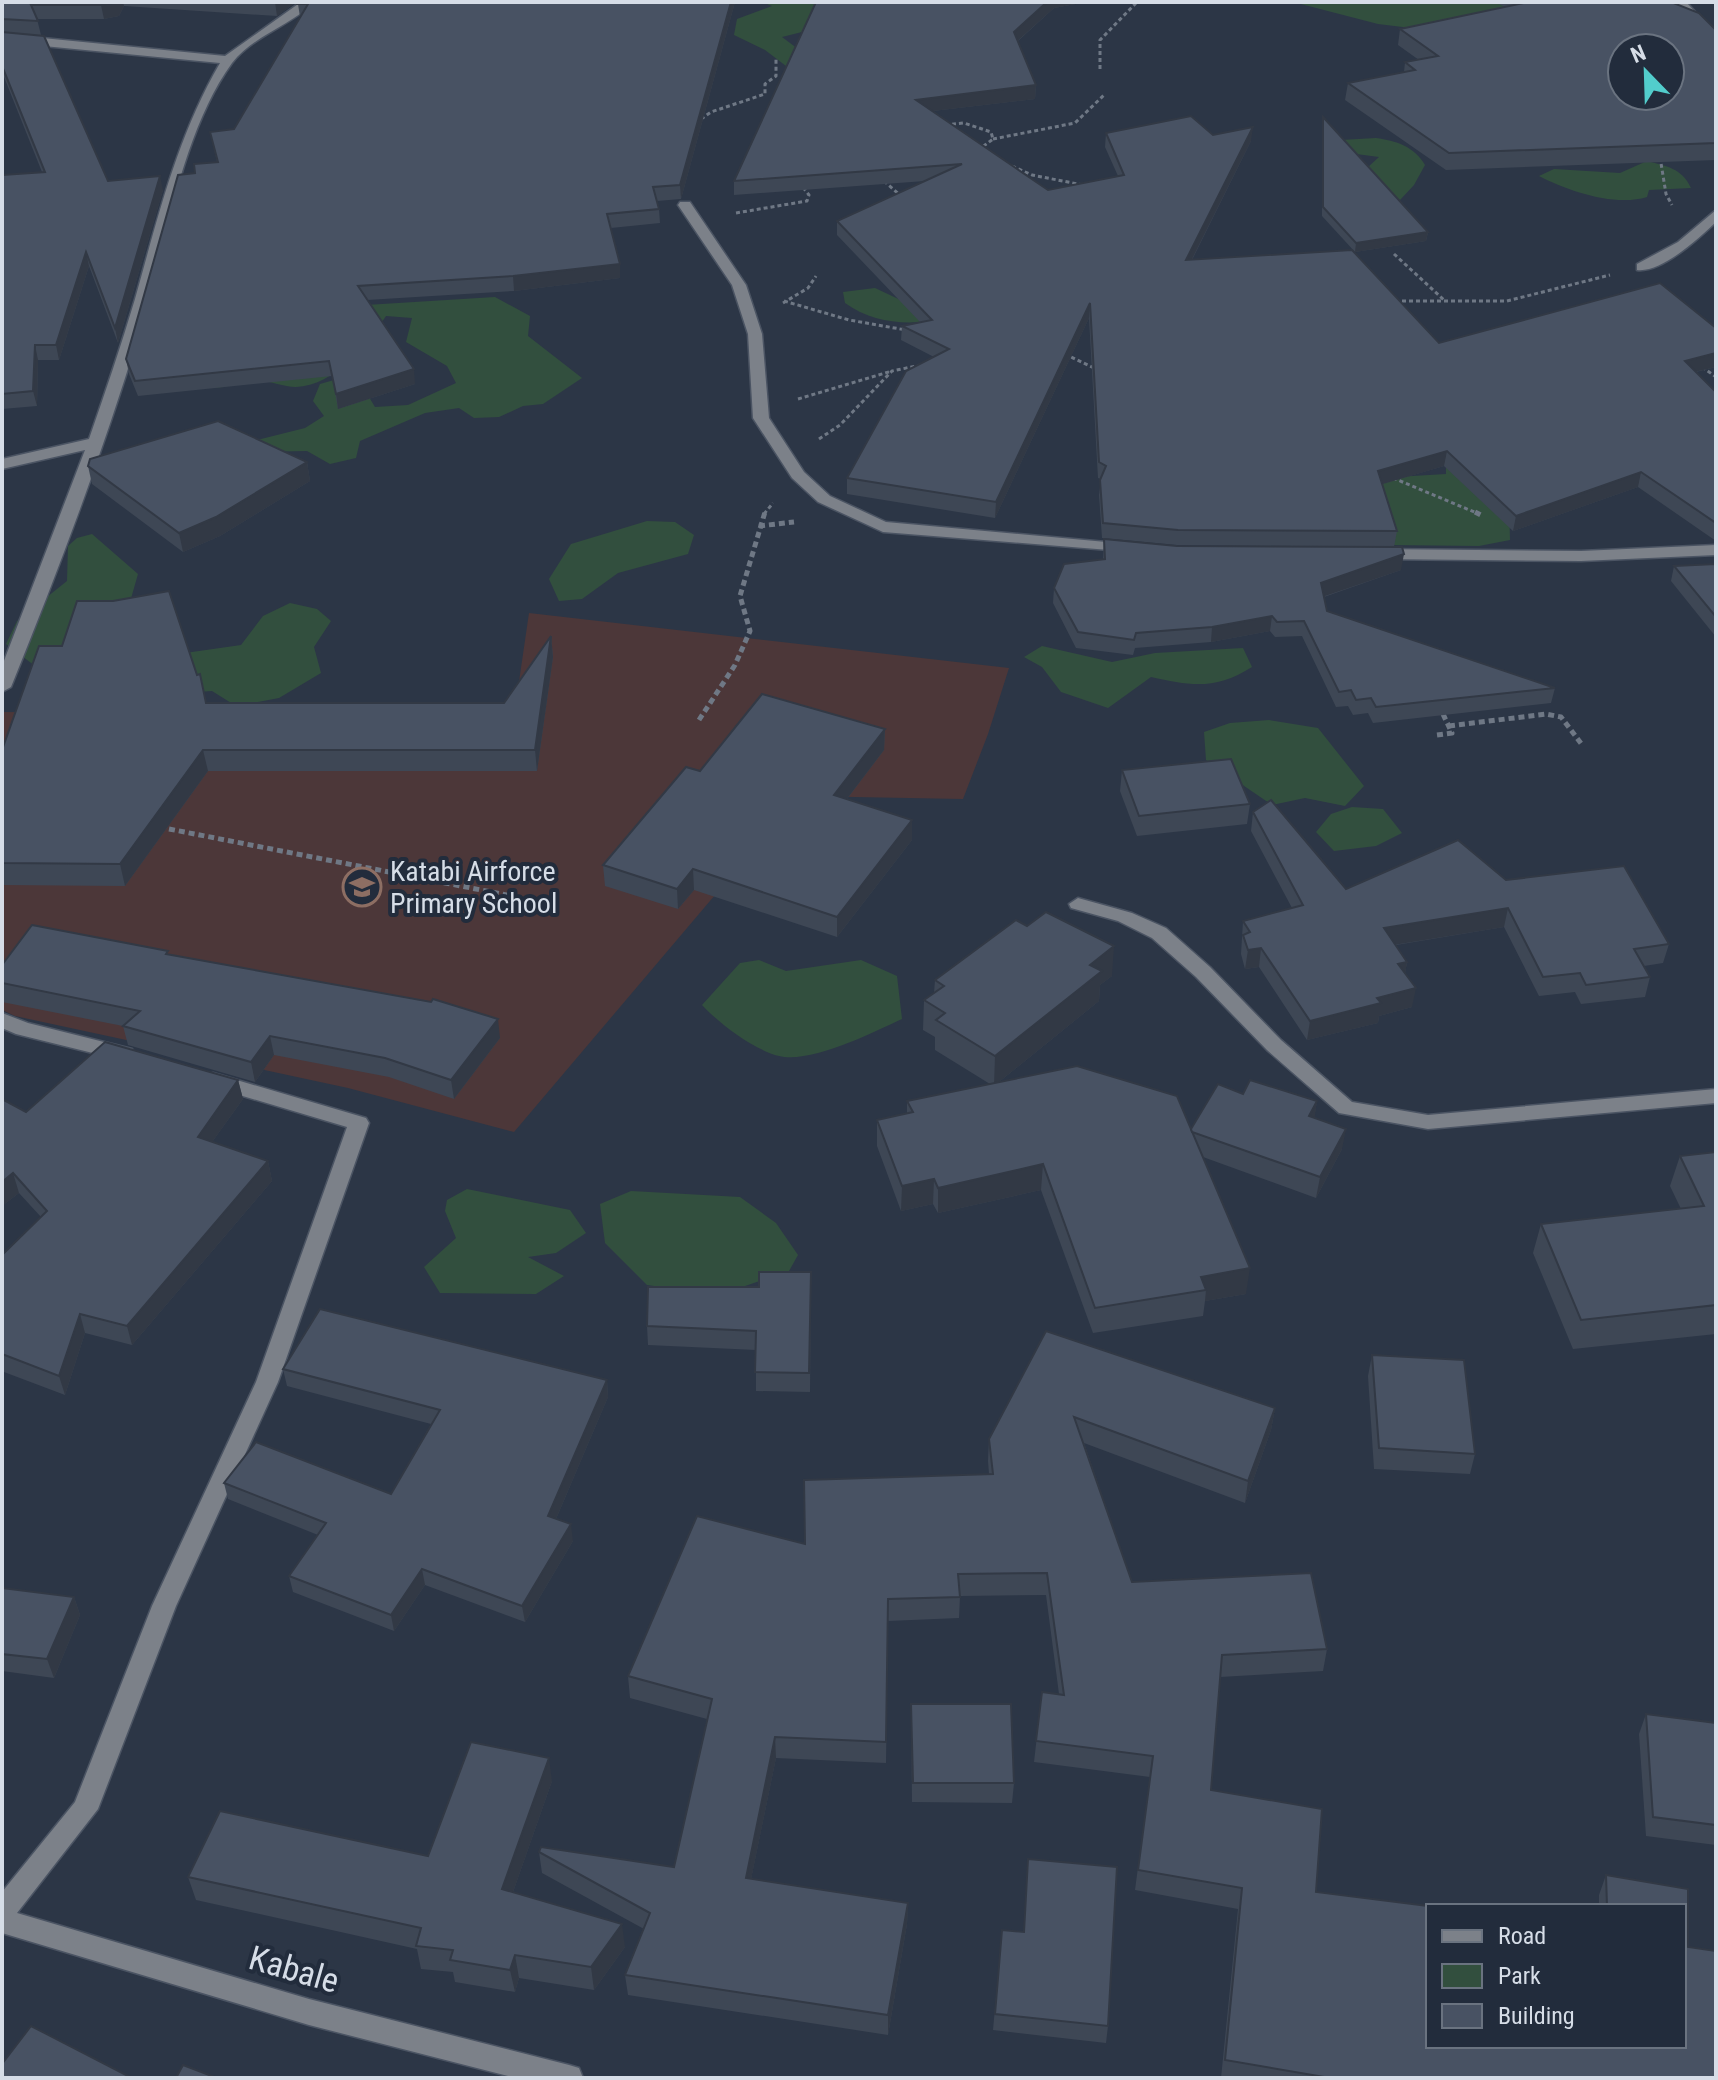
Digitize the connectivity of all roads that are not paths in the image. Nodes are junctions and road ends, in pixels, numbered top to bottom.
1 (309, 2) edge
2 (1679, 2) edge
3 (2, 38) edge
4 (1716, 41) edge
5 (227, 60) junction
6 (685, 205) dead end
7 (1716, 214) edge
8 (1642, 267) road end
9 (94, 443) junction
10 (2, 464) edge
11 (1147, 550) edge
12 (1716, 550) edge
13 (1361, 554) edge
14 (2, 687) edge
15 (1078, 904) dead end
16 (2, 1020) edge
17 (140, 1058) edge
18 (198, 1075) edge
19 (1716, 1096) edge
20 (2, 1912) edge
21 (2, 1921) edge
22 (569, 2078) edge

1 - 5 street
2 - 4 street
3 - 5 street
5 - 9 street
6 - 11 street
7 - 8 street
9 - 10 street
9 - 14 street
12 - 13 street
15 - 19 street
16 - 17 street
18 - 20 street
21 - 22 street, Kabale

